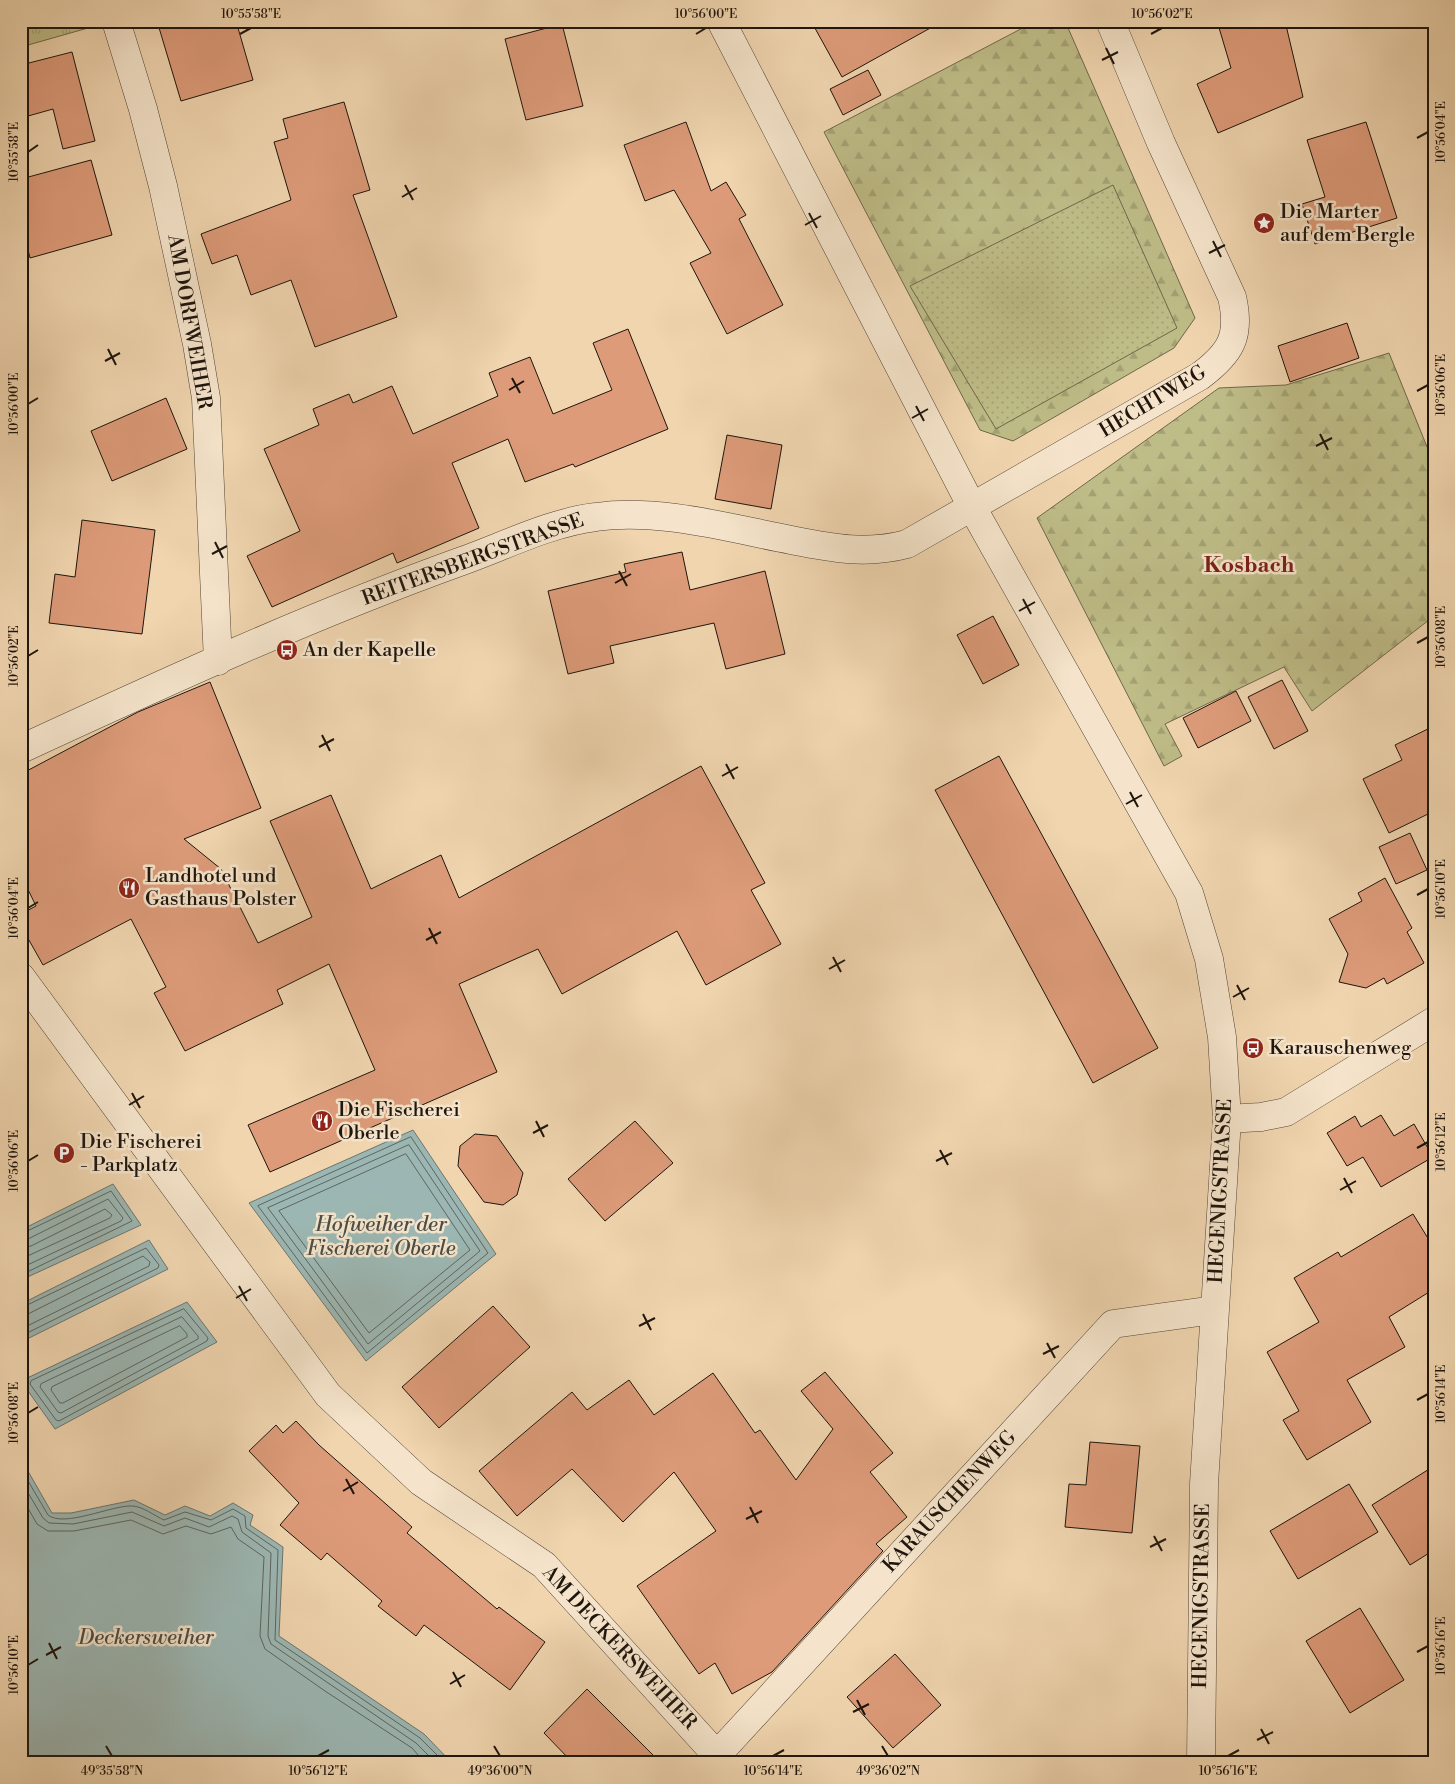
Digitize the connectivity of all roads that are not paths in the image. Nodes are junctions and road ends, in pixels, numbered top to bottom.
1 (116, 21) edge
2 (721, 21) edge
3 (1110, 21) edge
4 (972, 507) junction
5 (218, 661) junction
6 (21, 749) edge
7 (21, 977) edge
8 (1434, 1021) edge
9 (1228, 1119) junction
10 (1214, 1310) junction
11 (720, 1759) edge
12 (1201, 1763) edge

1 - 5 street, AM DORFWEIHER
2 - 4 street, HEGENIGSTRASSE
3 - 4 street, HECHTWEG
4 - 5 street, REITERSBERGSTRASSE
4 - 9 street, HEGENIGSTRASSE
5 - 6 street, REITERSBERGSTRASSE
7 - 11 street, AM DECKERSWEIHER
8 - 9 street
9 - 10 street, HEGENIGSTRASSE
10 - 11 street, KARAUSCHENWEG
10 - 12 street, HEGENIGSTRASSE

